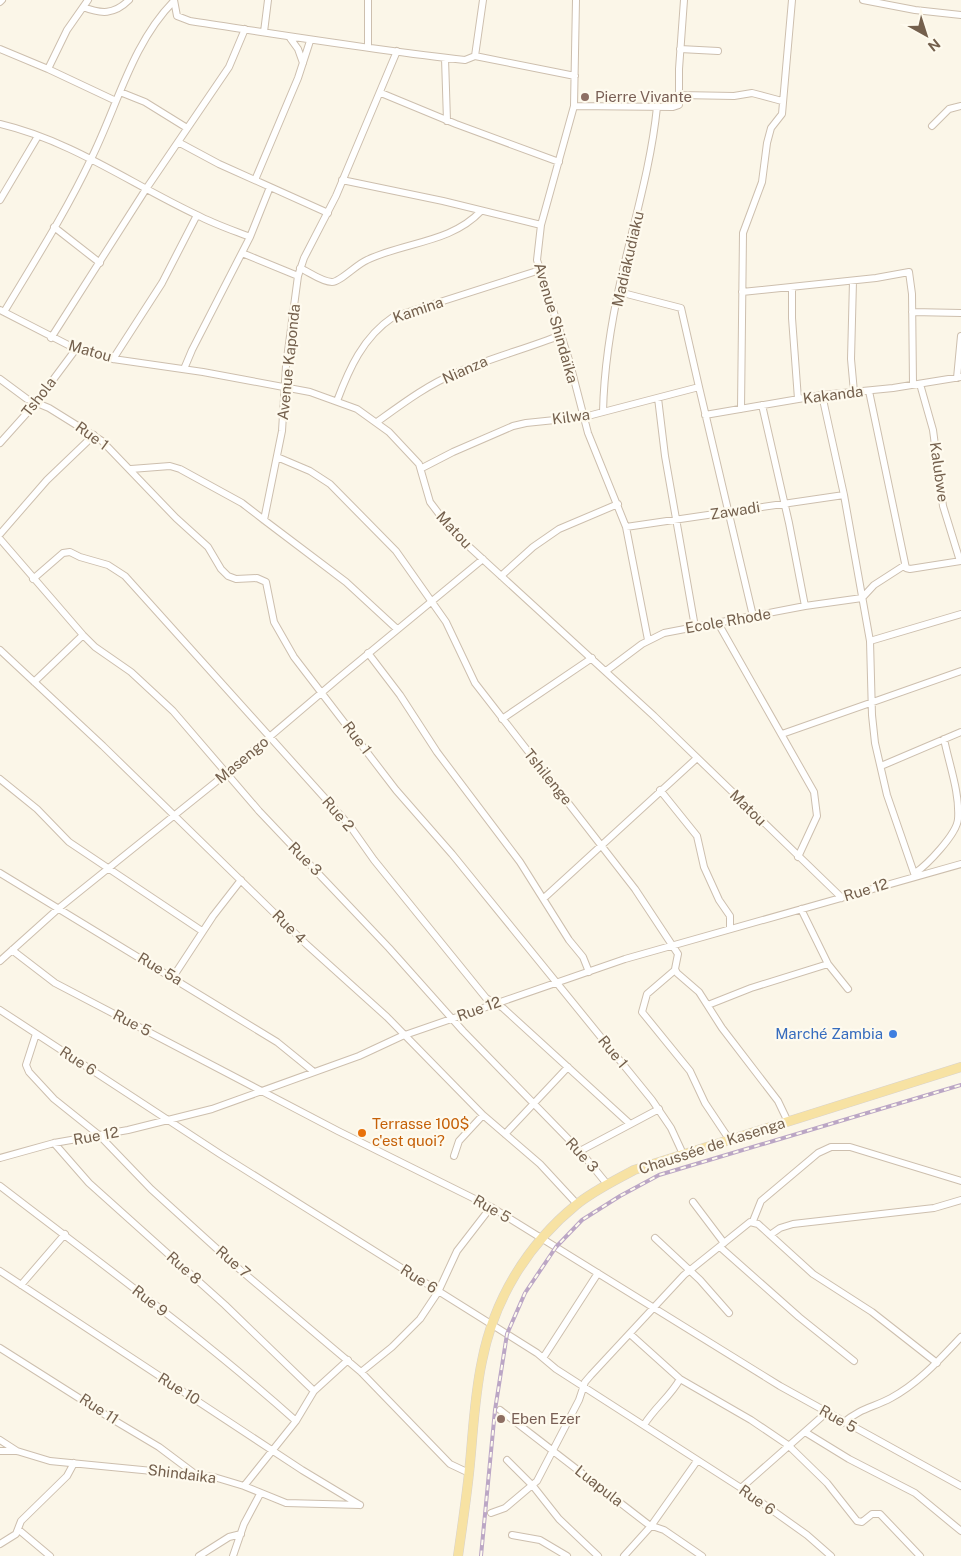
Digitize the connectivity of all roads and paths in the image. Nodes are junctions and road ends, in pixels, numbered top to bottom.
1 (88, 0) edge
2 (129, 0) edge
3 (174, 0) edge
4 (268, 0) edge
5 (368, 0) edge
6 (483, 0) edge
7 (576, 0) edge
8 (684, 0) edge
9 (792, 0) edge
10 (863, 0) edge
11 (83, 7) junction
12 (961, 15) edge
13 (245, 29) junction
14 (264, 32) junction
15 (290, 38) junction
16 (310, 41) junction
17 (368, 47) junction
18 (680, 49) junction
19 (0, 50) edge
20 (397, 51) junction
21 (718, 51) dead end
22 (475, 56) junction
23 (445, 58) junction
24 (303, 64) junction
25 (48, 68) junction
26 (575, 76) junction
27 (120, 92) junction
28 (381, 93) junction
29 (680, 95) junction
30 (782, 101) junction
31 (116, 102) junction
32 (574, 106) junction
33 (961, 106) edge
34 (657, 107) junction
35 (447, 121) junction
36 (0, 124) edge
37 (932, 126) dead end
38 (187, 128) junction
39 (38, 136) junction
40 (178, 142) junction
41 (92, 158) junction
42 (559, 162) junction
43 (255, 180) junction
44 (342, 180) junction
45 (270, 187) junction
46 (146, 189) junction
47 (0, 200) edge
48 (481, 211) junction
49 (328, 213) junction
50 (197, 215) junction
51 (541, 226) junction
52 (54, 227) junction
53 (250, 237) junction
54 (242, 253) junction
55 (100, 263) junction
56 (300, 268) junction
57 (540, 270) junction
58 (298, 276) junction
59 (852, 281) junction
60 (792, 288) junction
61 (619, 292) junction
62 (742, 292) junction
63 (2, 311) edge
64 (912, 312) junction
65 (961, 313) edge
66 (561, 335) junction
67 (961, 336) edge
68 (51, 338) junction
69 (76, 349) junction
70 (113, 359) junction
71 (184, 369) junction
72 (959, 378) edge
73 (0, 379) edge
74 (917, 384) junction
75 (699, 387) junction
76 (285, 388) junction
77 (869, 391) junction
78 (854, 392) junction
79 (822, 395) junction
80 (658, 398) junction
81 (798, 399) junction
82 (338, 401) junction
83 (35, 404) junction
84 (762, 406) junction
85 (742, 409) junction
86 (603, 412) junction
87 (705, 415) junction
88 (584, 417) junction
89 (377, 422) junction
90 (94, 435) junction
91 (0, 443) edge
92 (277, 458) junction
93 (422, 468) junction
94 (131, 469) junction
95 (844, 495) junction
96 (618, 504) junction
97 (785, 504) junction
98 (729, 513) junction
99 (264, 520) junction
100 (676, 520) junction
101 (626, 528) junction
102 (0, 534) edge
103 (0, 539) edge
104 (483, 559) junction
105 (960, 561) edge
106 (905, 565) junction
107 (500, 576) junction
108 (33, 579) junction
109 (862, 598) junction
110 (432, 601) junction
111 (804, 606) junction
112 (961, 614) edge
113 (753, 616) junction
114 (718, 623) junction
115 (695, 627) junction
116 (397, 629) junction
117 (83, 635) junction
118 (648, 640) junction
119 (870, 641) junction
120 (0, 650) edge
121 (368, 653) junction
122 (592, 658) junction
123 (961, 671) edge
124 (606, 672) junction
125 (34, 682) junction
126 (322, 692) junction
127 (871, 704) junction
128 (502, 719) junction
129 (961, 732) edge
130 (782, 734) junction
131 (269, 738) junction
132 (944, 739) junction
133 (697, 758) junction
134 (881, 766) junction
135 (227, 773) junction
136 (0, 780) edge
137 (660, 790) junction
138 (174, 816) junction
139 (960, 817) edge
140 (602, 845) junction
141 (798, 857) junction
142 (961, 864) edge
143 (109, 867) junction
144 (0, 873) edge
145 (915, 874) junction
146 (242, 880) junction
147 (544, 898) junction
148 (842, 898) junction
149 (59, 908) junction
150 (800, 909) junction
151 (730, 929) junction
152 (202, 931) junction
153 (672, 945) junction
154 (12, 950) junction
155 (0, 961) edge
156 (828, 964) junction
157 (675, 970) junction
158 (589, 972) junction
159 (173, 977) junction
160 (556, 983) junction
161 (848, 989) dead end
162 (495, 1003) junction
163 (708, 1005) junction
164 (0, 1010) edge
165 (452, 1019) junction
166 (36, 1034) junction
167 (404, 1035) junction
168 (568, 1067) junction
169 (961, 1067) edge
170 (314, 1072) junction
171 (264, 1092) junction
172 (534, 1104) junction
173 (659, 1109) junction
174 (483, 1115) junction
175 (170, 1120) junction
176 (788, 1122) junction
177 (629, 1123) junction
178 (505, 1134) junction
179 (99, 1135) junction
180 (729, 1139) junction
181 (54, 1143) junction
182 (580, 1151) junction
183 (683, 1154) junction
184 (454, 1156) dead end
185 (0, 1158) edge
186 (961, 1181) edge
187 (607, 1184) junction
188 (0, 1186) edge
189 (961, 1200) edge
190 (694, 1202) dead end
191 (577, 1204) junction
192 (492, 1207) junction
193 (753, 1221) junction
194 (65, 1234) junction
195 (770, 1235) junction
196 (542, 1237) junction
197 (655, 1238) dead end
198 (722, 1245) junction
199 (0, 1271) edge
200 (690, 1272) junction
201 (598, 1273) junction
202 (21, 1285) junction
203 (438, 1292) junction
204 (654, 1310) junction
205 (729, 1313) dead end
206 (492, 1324) junction
207 (630, 1334) junction
208 (961, 1336) edge
209 (0, 1348) edge
210 (543, 1358) junction
211 (348, 1360) junction
212 (854, 1361) dead end
213 (937, 1363) junction
214 (361, 1372) junction
215 (680, 1379) junction
216 (584, 1387) junction
217 (314, 1391) junction
218 (500, 1410) dead end
219 (826, 1413) junction
220 (296, 1421) junction
221 (844, 1423) junction
222 (644, 1425) junction
223 (805, 1432) junction
224 (0, 1440) edge
225 (788, 1445) junction
226 (0, 1451) edge
227 (17, 1451) junction
228 (272, 1451) junction
229 (551, 1452) junction
230 (507, 1460) dead end
231 (697, 1461) junction
232 (74, 1463) junction
233 (469, 1473) junction
234 (195, 1474) junction
235 (244, 1486) junction
236 (533, 1486) junction
237 (961, 1486) edge
238 (741, 1488) junction
239 (260, 1494) junction
240 (360, 1505) joint
241 (491, 1513) dead end
242 (651, 1526) junction
243 (19, 1530) junction
244 (961, 1531) edge
245 (241, 1534) junction
246 (512, 1535) dead end
247 (0, 1544) edge
248 (458, 1555) edge
249 (50, 1556) edge
250 (199, 1556) edge
251 (233, 1556) edge
252 (566, 1556) edge
253 (598, 1556) edge
254 (624, 1556) edge
255 (702, 1556) edge
256 (831, 1556) edge
257 (920, 1556) edge

1 - 11 street
2 - 11 street
3 - 13 street
3 - 27 street
4 - 14 street
5 - 17 street
6 - 22 street
7 - 26 street, Avenue Shindaïka
8 - 18 street
9 - 30 street
10 - 12 street
11 - 25 street
13 - 14 street
13 - 38 street
14 - 15 street
15 - 16 street
15 - 24 street
16 - 17 street
16 - 24 street
17 - 20 street
18 - 21 street
18 - 29 street
19 - 25 street
20 - 23 street
20 - 28 street, Avenue Kaponda
22 - 23 street
22 - 26 street
23 - 35 street
24 - 43 street
25 - 31 street
26 - 32 street, Avenue Shindaïka
27 - 31 street
27 - 38 street
28 - 35 street
28 - 44 street, Avenue Kaponda
29 - 30 street
29 - 34 street
30 - 62 street
31 - 41 street
32 - 34 street
32 - 42 street, Avenue Shindaïka
33 - 37 street
34 - 61 street, Madiakudiaku
35 - 42 street
36 - 39 street
38 - 40 street
39 - 41 street
39 - 47 street
40 - 43 street
40 - 46 street
41 - 46 street
41 - 52 street
42 - 51 street, Avenue Shindaïka
43 - 45 street
44 - 48 street
44 - 49 street, Avenue Kaponda
45 - 49 street
45 - 53 street
46 - 50 street
46 - 55 street
48 - 51 street
48 - 56 street
49 - 56 street, Avenue Kaponda
50 - 53 street
50 - 70 street
51 - 57 street, Avenue Shindaïka
52 - 55 street
52 - 63 street
53 - 54 street
54 - 58 street
54 - 71 street
55 - 68 street
56 - 58 street, Avenue Kaponda
57 - 66 street, Avenue Shindaïka
57 - 82 street, Kamina
58 - 76 street, Avenue Kaponda
59 - 60 street
59 - 64 street, Kalubwe
59 - 78 street
60 - 62 street
60 - 81 street
61 - 75 street
61 - 86 street, Madiakudiaku
62 - 85 street
63 - 68 street, Matou
64 - 65 street
64 - 74 street, Kalubwe
66 - 88 street, Avenue Shindaïka
66 - 89 street, Nianza
67 - 72 street
68 - 69 street, Matou
69 - 70 street, Matou
69 - 83 street, Tshola
70 - 71 street, Matou
71 - 76 street, Matou
72 - 74 street, Kakanda
73 - 83 street, Rue 1
74 - 77 street, Kakanda
74 - 105 street, Kalubwe
75 - 80 street, Kilwa
75 - 87 street
76 - 82 street, Matou
76 - 92 street, Avenue Kaponda
77 - 78 street, Kakanda
77 - 106 street
78 - 79 street, Kakanda
79 - 81 street, Kakanda
79 - 95 street
80 - 86 street, Kilwa
80 - 100 street
81 - 84 street, Kakanda
82 - 89 street, Matou
83 - 90 street, Rue 1
83 - 91 street, Tshola
84 - 85 street, Kakanda
84 - 97 street
85 - 87 street, Kakanda
86 - 88 street, Kilwa
87 - 98 street
88 - 93 street, Kilwa
88 - 96 street, Avenue Shindaïka
89 - 93 street, Matou
90 - 94 street, Rue 1
90 - 102 street
92 - 99 street, Avenue Kaponda
92 - 110 street, Tshilenge
93 - 104 street, Matou
94 - 99 street
94 - 126 street, Rue 1
95 - 97 street, Zawadi
95 - 109 street
96 - 101 street, Avenue Shindaïka
96 - 107 street
97 - 98 street, Zawadi
97 - 111 street
98 - 100 street, Zawadi
98 - 113 street
99 - 116 street
100 - 101 street, Zawadi
100 - 115 street
101 - 118 street, Avenue Shindaïka
103 - 108 street, Rue 3
104 - 107 street, Matou
104 - 110 street, Masengo
105 - 106 street
106 - 109 street
107 - 122 street, Matou
108 - 117 street, Rue 3
108 - 131 street, Rue 2
109 - 111 street, Ecole Rhode
109 - 119 street
110 - 116 street, Masengo
110 - 128 street, Tshilenge
111 - 113 street, Ecole Rhode
112 - 119 street
113 - 114 street, Ecole Rhode
114 - 115 street, Ecole Rhode
114 - 130 street
115 - 118 street, Ecole Rhode
116 - 121 street, Masengo
117 - 125 street
117 - 135 street, Rue 3
118 - 124 street, Ecole Rhode
119 - 127 street
120 - 125 street, Rue 4
121 - 126 street, Masengo
121 - 147 street
122 - 124 street, Matou
122 - 128 street
123 - 127 street
124 - 133 street, Matou
125 - 138 street, Rue 4
126 - 131 street, Masengo
126 - 160 street, Rue 1
127 - 130 street
127 - 134 street
128 - 140 street, Tshilenge
129 - 132 street
130 - 141 street
131 - 135 street, Masengo
131 - 162 street, Rue 2
132 - 134 street
132 - 139 street
133 - 137 street
133 - 141 street, Matou
134 - 145 street
135 - 138 street, Masengo
135 - 165 street, Rue 3
136 - 143 street
137 - 140 street
137 - 151 street
138 - 143 street, Masengo
138 - 146 street, Rue 4
139 - 145 street
140 - 147 street
140 - 153 street, Tshilenge
141 - 148 street, Matou
142 - 145 street, Rue 12
143 - 149 street, Masengo
143 - 152 street
144 - 149 street, Rue 5a
145 - 148 street, Rue 12
146 - 152 street
146 - 167 street, Rue 4
147 - 158 street
148 - 150 street, Rue 12
149 - 154 street, Masengo
149 - 159 street, Rue 5a
150 - 151 street, Rue 12
150 - 156 street
151 - 153 street, Rue 12
152 - 159 street
153 - 157 street, Tshilenge
153 - 158 street, Rue 12
154 - 155 street, Masengo
154 - 171 street, Rue 5
156 - 161 street
156 - 163 street
157 - 163 street
157 - 180 street
158 - 160 street, Rue 12
159 - 170 street, Rue 5a
160 - 162 street, Rue 12
160 - 173 street, Rue 1
162 - 165 street, Rue 12
162 - 168 street, Rue 2
163 - 176 street
164 - 166 street, Rue 6
165 - 167 street, Rue 12
165 - 172 street, Rue 3
166 - 175 street, Rue 6
166 - 179 street, Rue 7
167 - 170 street, Rue 12
167 - 174 street, Rue 4
168 - 172 street
168 - 177 street, Rue 2
169 - 176 main road, Chaussée de Kasenga
170 - 171 street, Rue 12
171 - 175 street, Rue 12
171 - 192 street, Rue 5
172 - 178 street
172 - 182 street, Rue 3
173 - 177 street
173 - 183 street, Rue 1
174 - 178 street, Rue 4
174 - 184 street
175 - 179 street, Rue 12
175 - 203 street, Rue 6
176 - 180 main road, Chaussée de Kasenga
177 - 182 street
178 - 191 street, Rue 4
179 - 181 street, Rue 12
179 - 211 street, Rue 7
180 - 183 main road, Chaussée de Kasenga
181 - 185 street, Rue 12
181 - 217 street, Rue 8
182 - 187 street, Rue 3
183 - 187 main road, Chaussée de Kasenga
186 - 193 street
187 - 191 main road, Chaussée de Kasenga
188 - 194 street, Rue 9
189 - 195 street
190 - 198 street
191 - 196 main road, Chaussée de Kasenga
192 - 196 street, Rue 5
192 - 203 street
193 - 195 street
193 - 198 street
194 - 202 street
194 - 220 street, Rue 9
195 - 213 street
196 - 201 street, Rue 5
196 - 206 main road, Chaussée de Kasenga
197 - 200 street
198 - 200 street
198 - 212 street
199 - 202 street, Rue 10
200 - 204 street
200 - 205 street
201 - 204 street, Rue 5
201 - 210 street
202 - 228 street, Rue 10
203 - 206 street, Rue 6
203 - 214 street
204 - 207 street
204 - 219 street, Rue 5
206 - 210 street, Rue 6
206 - 233 main road, Chaussée de Kasenga
207 - 215 street
207 - 216 street
208 - 213 street
209 - 234 street, Rue 11
210 - 216 street, Rue 6
211 - 214 street, Rue 7
211 - 217 street
213 - 221 street
214 - 233 street, Rue 7
215 - 222 street
215 - 225 street
216 - 222 street, Rue 6
216 - 229 street
217 - 220 street
218 - 229 street, Luapula
219 - 221 street, Rue 5
219 - 223 street
220 - 228 street
221 - 237 street, Rue 5
222 - 231 street, Rue 6
223 - 225 street
223 - 244 street
224 - 227 street
225 - 238 street
225 - 257 street
226 - 227 street, Shindaika
227 - 232 street, Shindaika
228 - 235 street
228 - 240 street, Rue 10
229 - 236 street
229 - 242 street, Luapula
230 - 236 street
231 - 238 street, Rue 6
231 - 242 street
232 - 234 street, Shindaika
232 - 243 street
233 - 248 main road, Chaussée de Kasenga
234 - 235 street, Shindaika
235 - 239 street, Shindaika
236 - 241 street
236 - 253 street
238 - 256 street, Rue 6
239 - 240 street, Shindaika
239 - 245 street
242 - 254 street
242 - 255 street, Luapula
243 - 247 street
243 - 249 street
245 - 250 street
245 - 251 street
246 - 252 street

